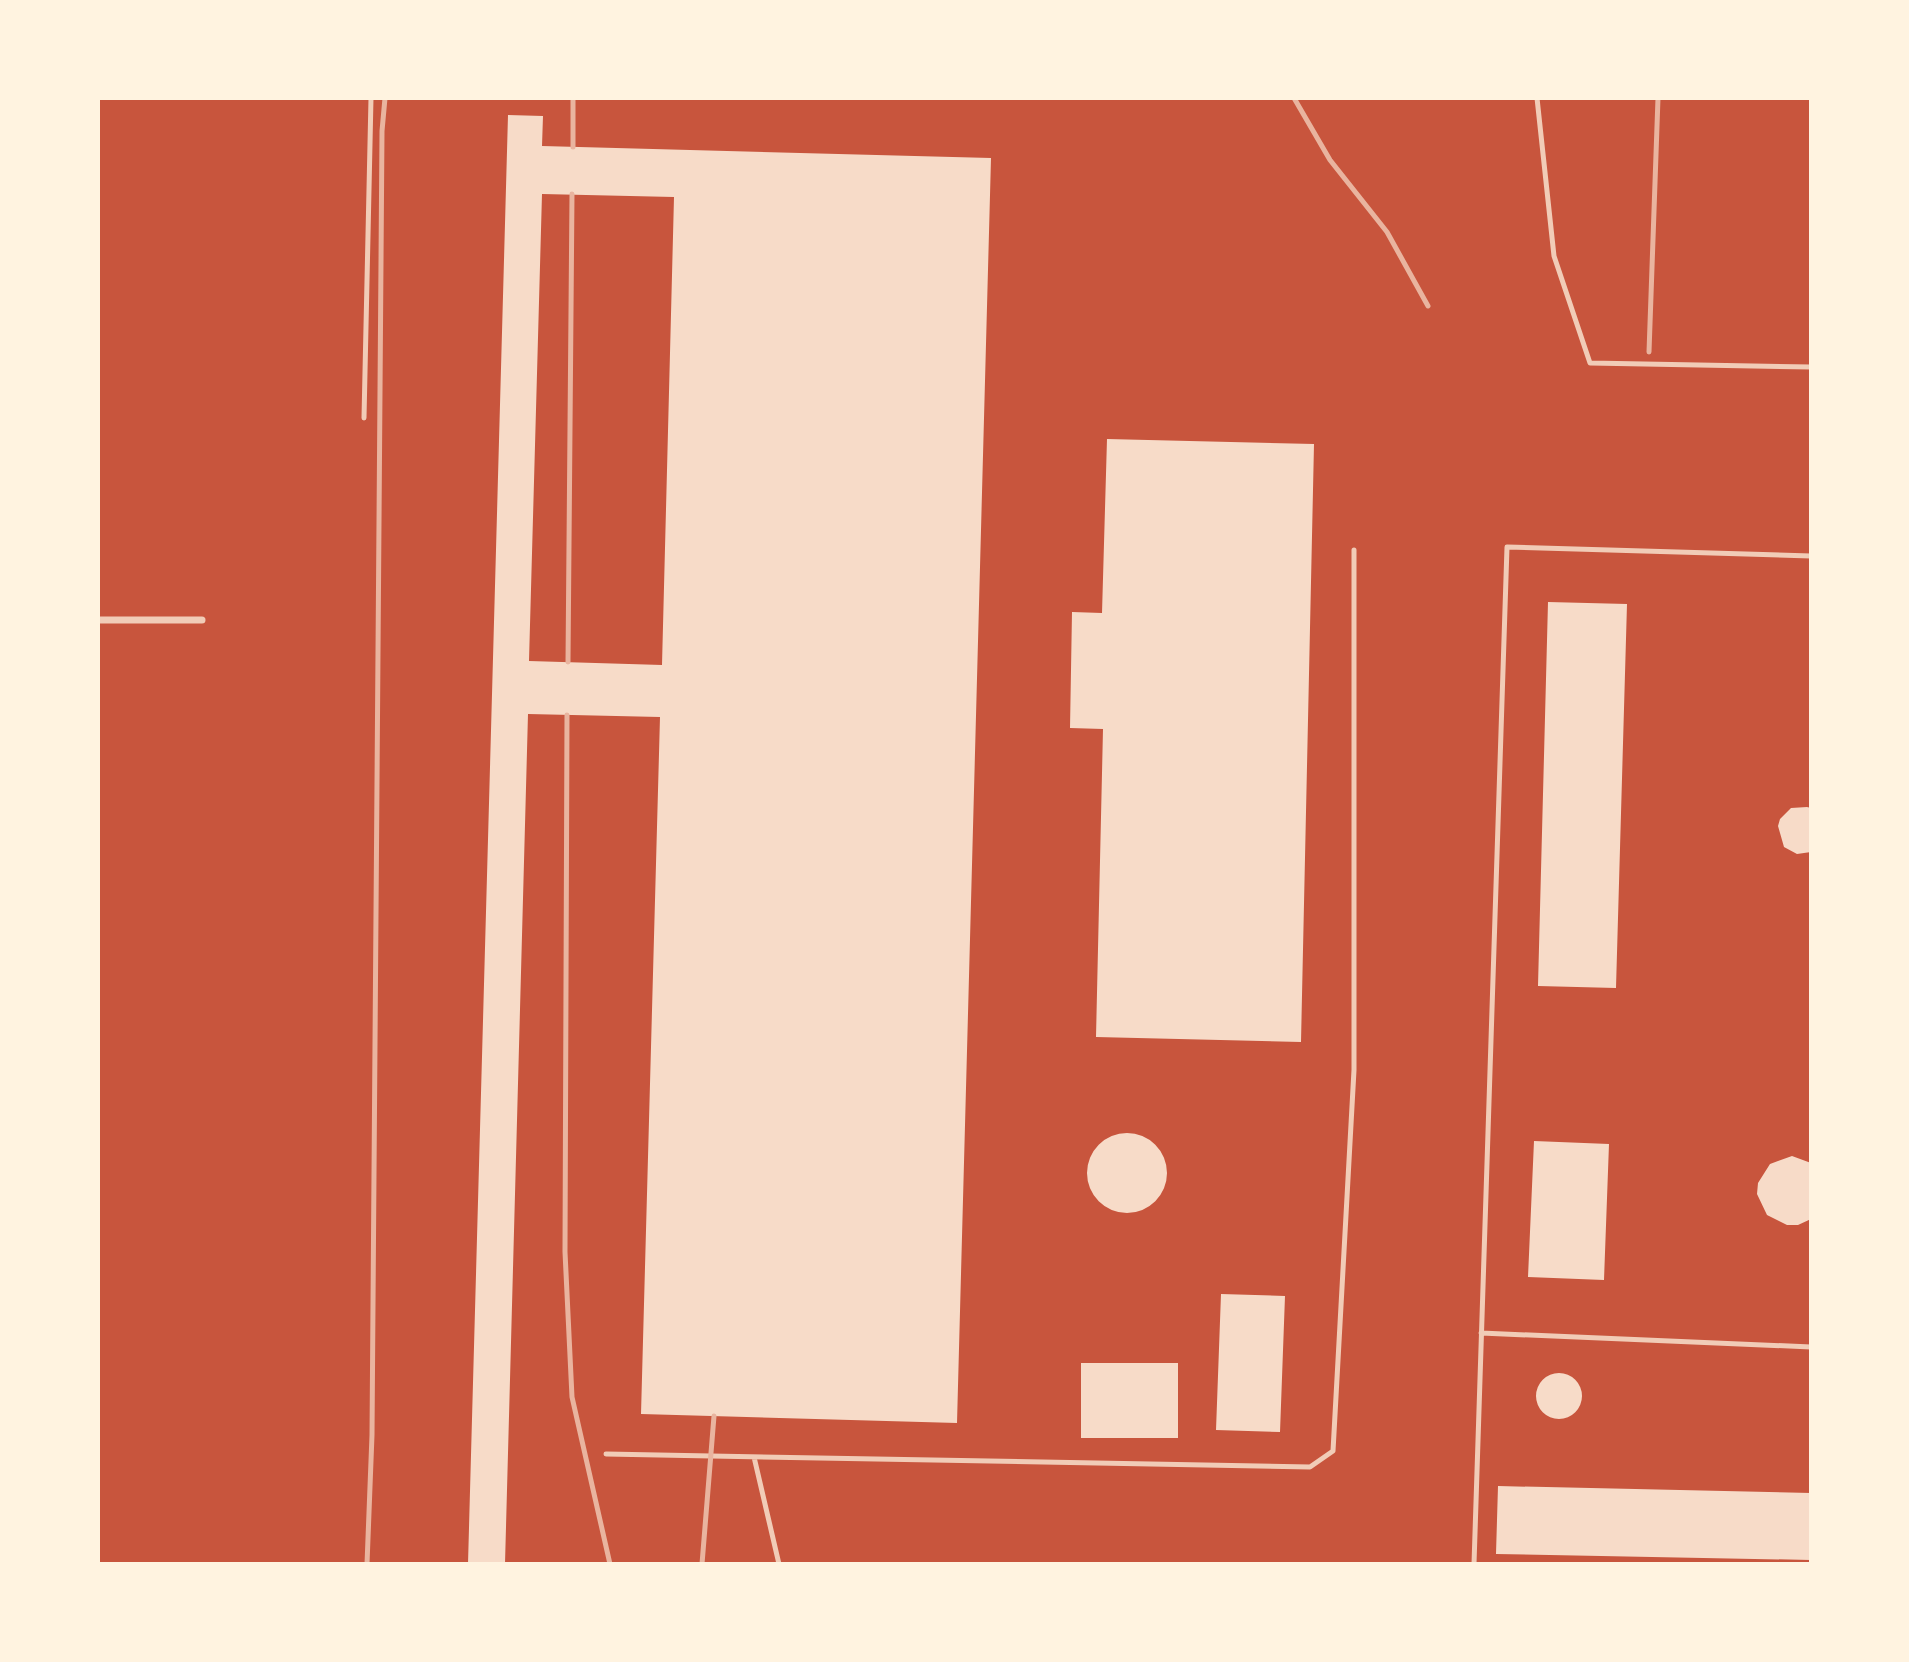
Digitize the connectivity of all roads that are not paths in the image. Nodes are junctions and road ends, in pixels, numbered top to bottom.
1 (371, 98) edge
2 (1537, 98) edge
3 (1811, 367) edge
4 (365, 418) dead end
5 (1354, 550) dead end
6 (1811, 556) edge
7 (98, 620) edge
8 (202, 620) dead end
9 (1481, 1333) junction
10 (1811, 1347) edge
11 (606, 1454) dead end
12 (754, 1457) junction
13 (779, 1564) edge
14 (1474, 1564) edge

1 - 4 lane
2 - 3 lane
5 - 12 lane
6 - 9 lane
7 - 8 street
9 - 10 lane
9 - 14 lane
11 - 12 lane
12 - 13 lane

